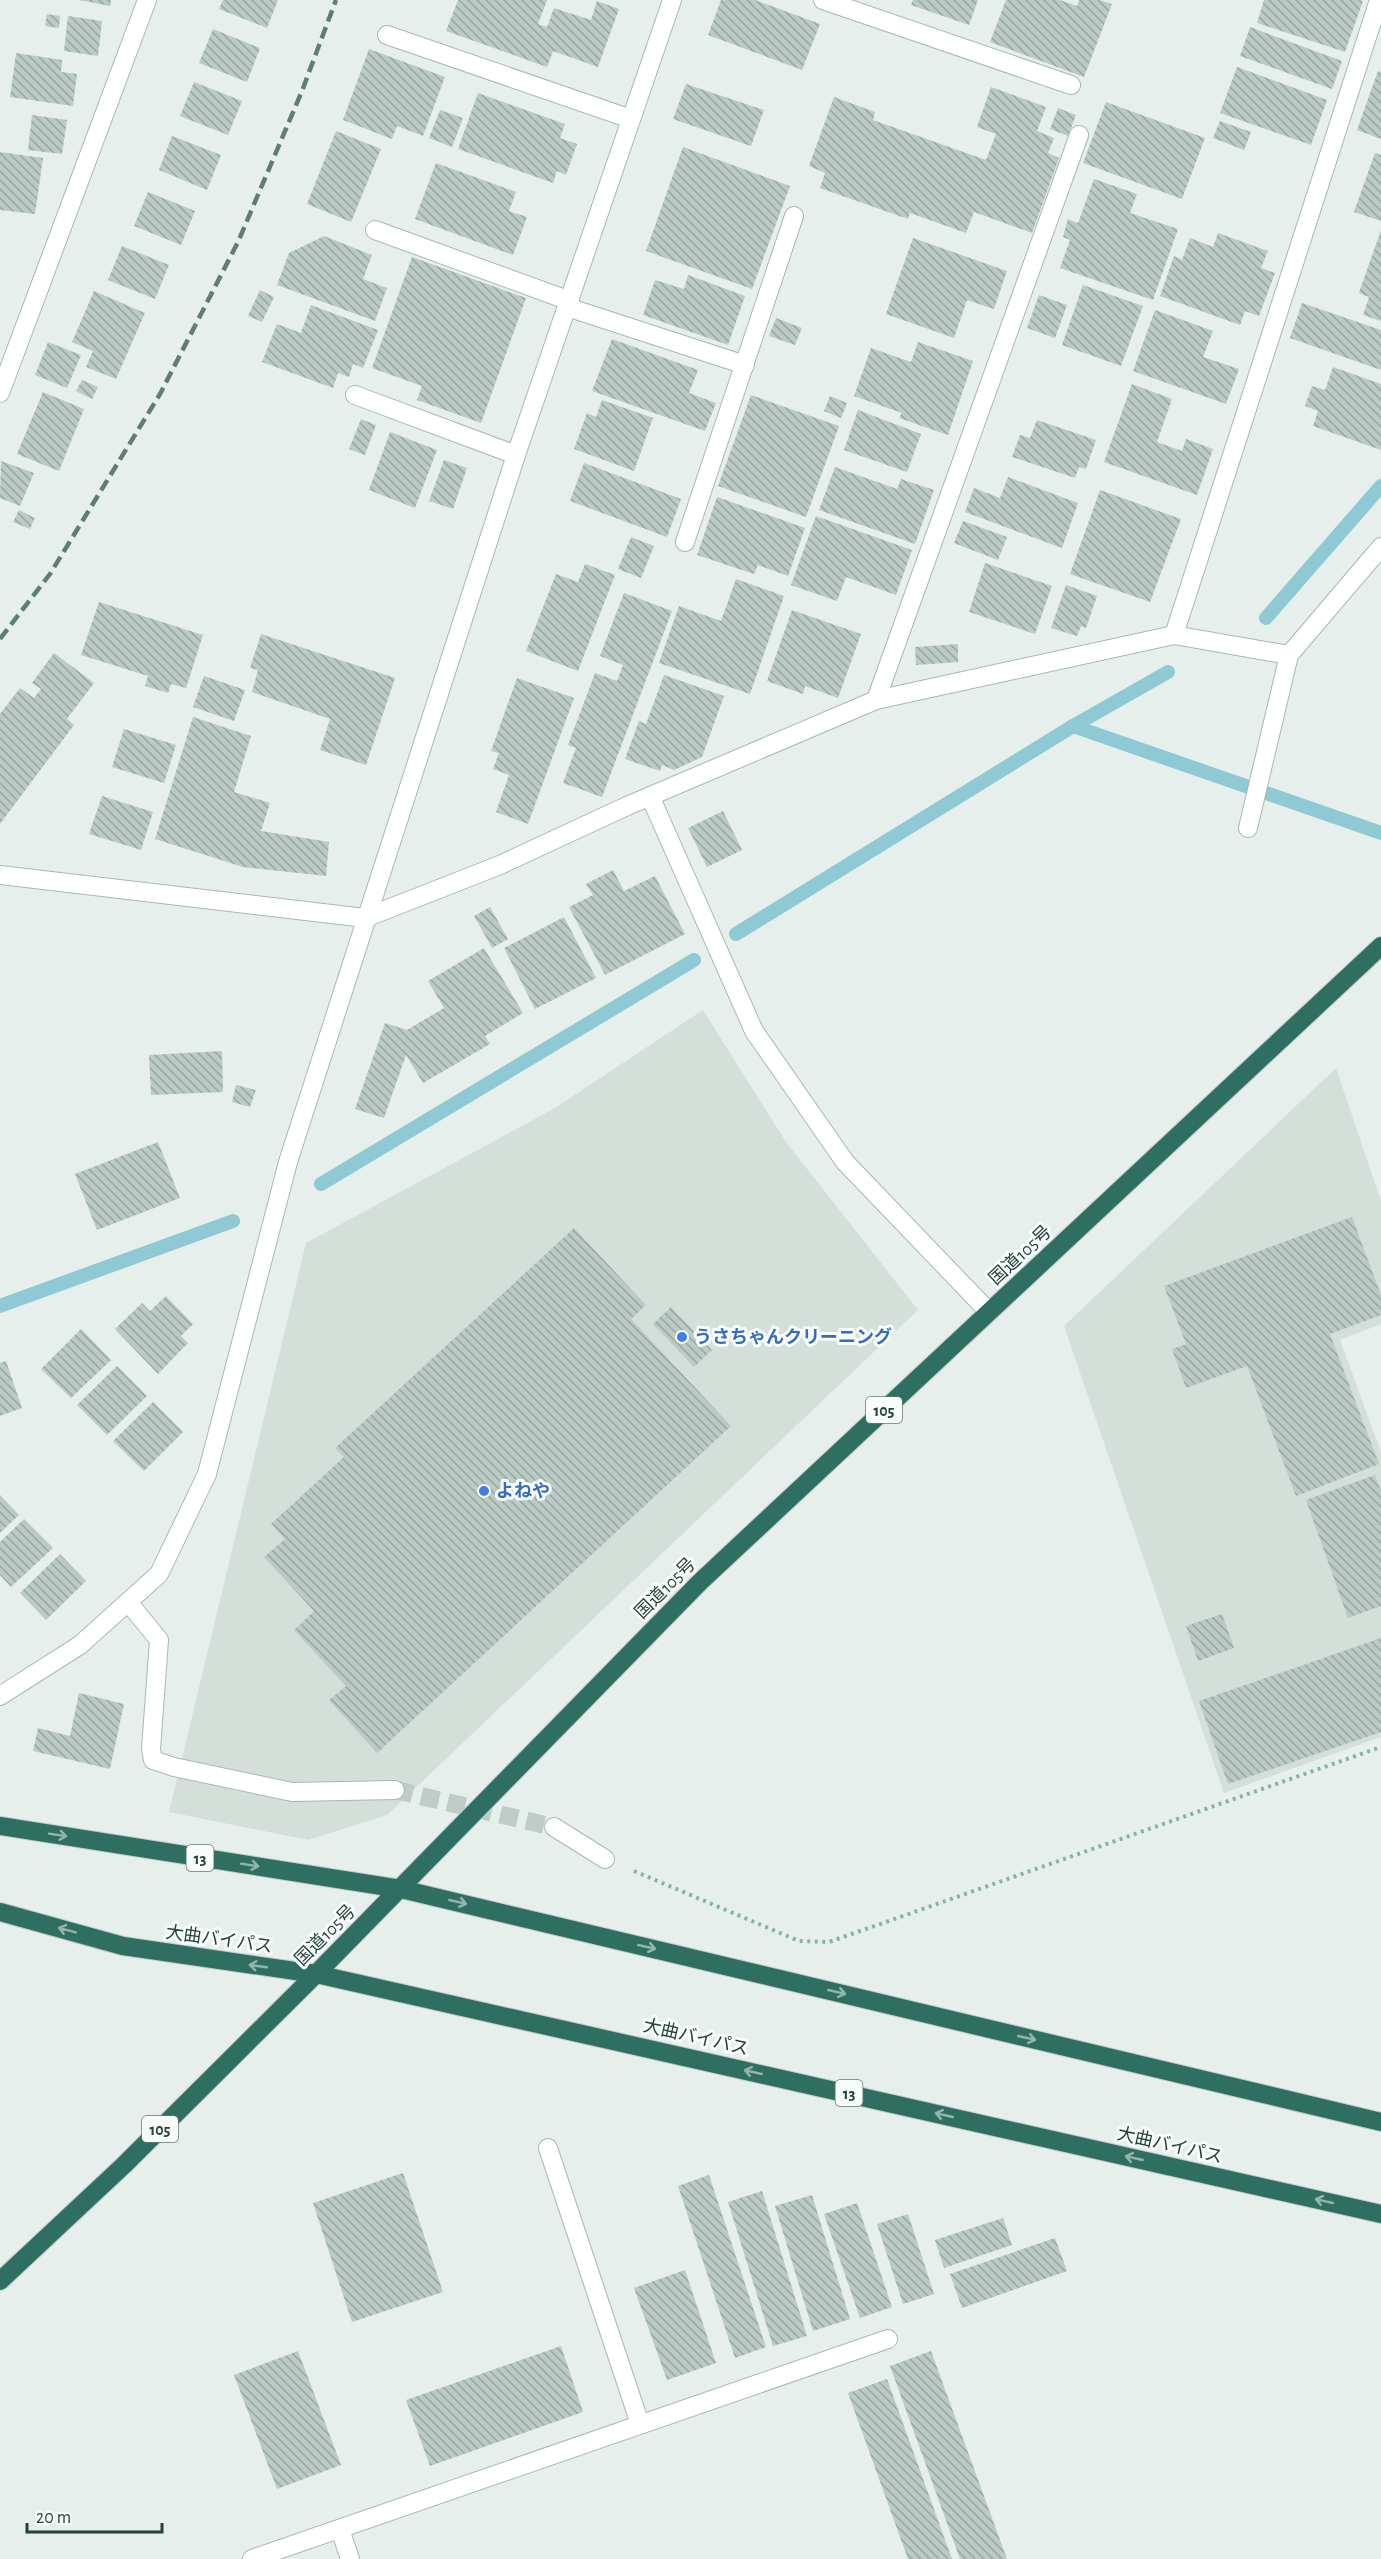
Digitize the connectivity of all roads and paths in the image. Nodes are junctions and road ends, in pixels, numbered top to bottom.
1 (147, 0) edge
2 (672, 0) edge
3 (823, 0) edge
4 (1379, 0) edge
5 (387, 35) dead end
6 (1071, 85) dead end
7 (631, 119) junction
8 (1079, 135) dead end
9 (794, 216) dead end
10 (375, 230) dead end
11 (568, 304) junction
12 (745, 365) junction
13 (0, 393) edge
14 (355, 395) dead end
15 (516, 455) junction
16 (685, 542) dead end
17 (1381, 547) edge
18 (1174, 635) junction
19 (1289, 655) junction
20 (876, 700) junction
21 (650, 796) junction
22 (1248, 828) dead end
23 (0, 875) edge
24 (365, 918) junction
25 (1381, 946) edge
26 (989, 1312) junction
27 (128, 1602) junction
28 (0, 1696) edge
29 (1381, 1747) edge
30 (395, 1790) tunnel mouth
31 (0, 1826) edge
32 (554, 1827) tunnel mouth
33 (605, 1859) joint
34 (401, 1889) junction
35 (0, 1912) edge
36 (316, 1974) junction
37 (1381, 2122) edge
38 (548, 2148) dead end
39 (1381, 2214) edge
40 (0, 2282) edge
41 (888, 2339) dead end
42 (640, 2424) junction
43 (340, 2529) junction
44 (252, 2559) edge
45 (350, 2559) edge

1 - 13 street
2 - 7 street
3 - 6 street
4 - 18 street
5 - 7 street
7 - 11 street
8 - 20 street
9 - 12 street
10 - 11 street
11 - 12 street
11 - 15 street
12 - 16 street
14 - 15 street
15 - 24 street
17 - 19 street
18 - 19 street
18 - 20 street
19 - 22 street
20 - 21 street
21 - 24 street
21 - 26 street
23 - 24 street
24 - 27 street
25 - 26 highway, 国道105号 / 105
26 - 34 highway, 国道105号 / 105
27 - 28 street
27 - 30 street
29 - 33 path
31 -> 34 highway, 13
32 - 33 street
34 - 36 highway, 国道105号 / 105
34 -> 37 highway, 13
36 -> 35 highway, 大曲バイパス / 13
39 -> 36 highway, 大曲バイパス / 13
36 - 40 highway, 国道105号 / 105
38 - 42 street
41 - 42 street
42 - 43 street
43 - 44 street
43 - 45 street

